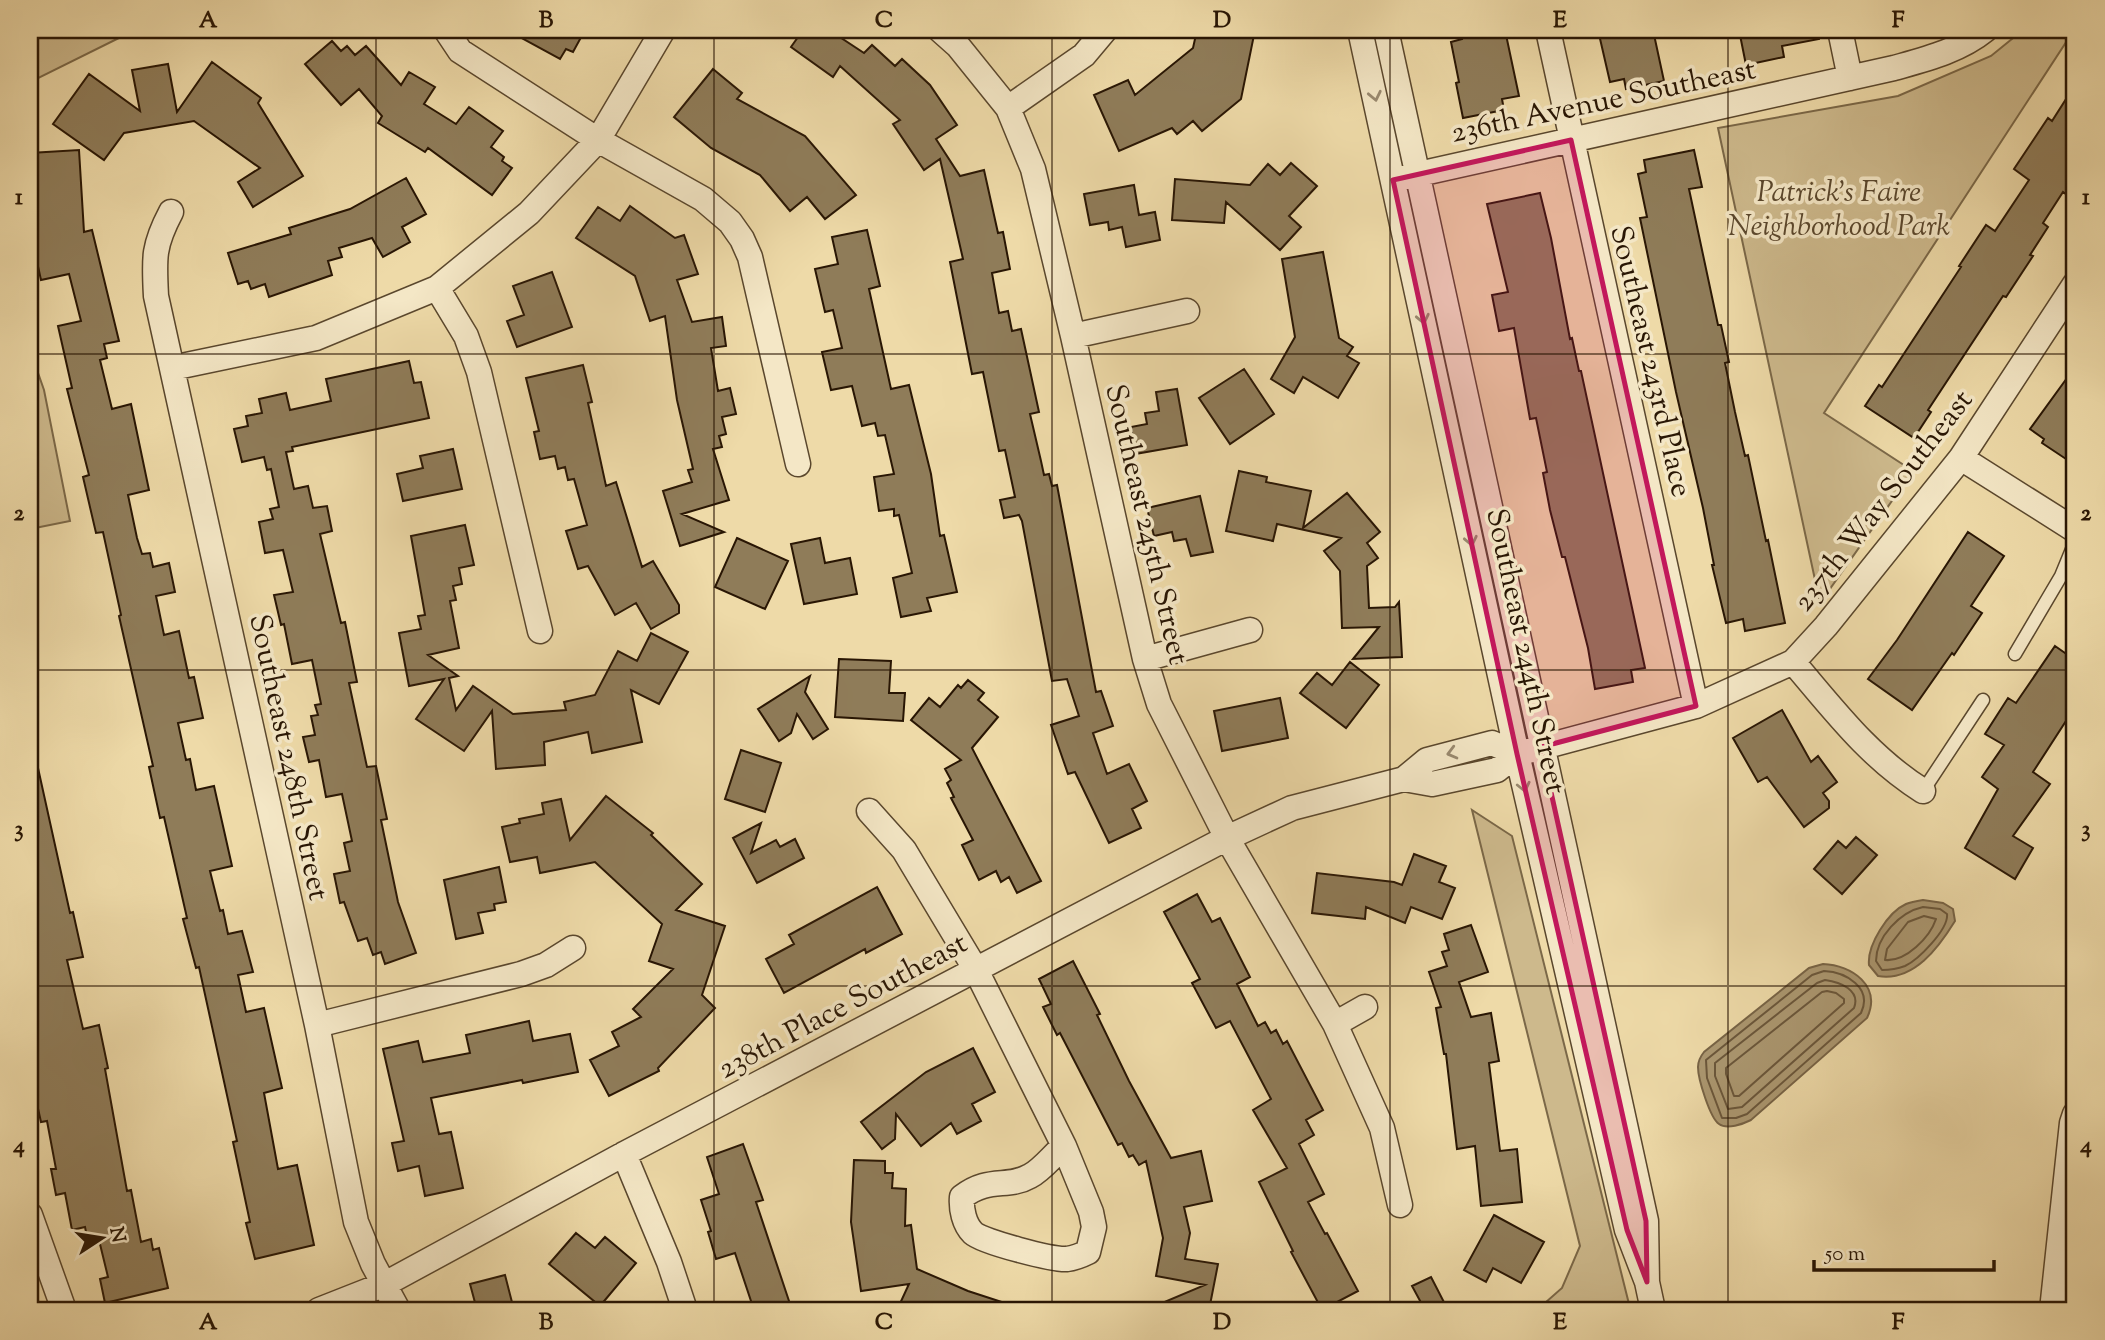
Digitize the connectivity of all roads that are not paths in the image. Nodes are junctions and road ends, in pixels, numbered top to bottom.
1 (446, 30) edge
2 (663, 30) edge
3 (940, 30) edge
4 (1105, 30) edge
5 (1360, 30) edge
6 (1386, 30) edge
7 (1548, 30) edge
8 (1840, 30) edge
9 (1985, 30) edge
10 (1850, 78) junction
11 (1008, 108) junction
12 (598, 140) junction
13 (1571, 140) junction
14 (1404, 177) junction
15 (171, 212) dead end
16 (2075, 284) edge
17 (436, 288) junction
18 (1187, 311) dead end
19 (1073, 336) junction
20 (172, 368) junction
21 (1961, 458) junction
22 (798, 464) dead end
23 (2075, 530) edge
24 (2075, 542) edge
25 (1250, 630) dead end
26 (540, 631) dead end
27 (2015, 654) dead end
28 (1145, 659) junction
29 (1793, 662) junction
30 (1983, 700) dead end
31 (1696, 706) junction
32 (1541, 747) junction
33 (1517, 754) junction
34 (1923, 791) joint
35 (869, 810) dead end
36 (1227, 838) junction
37 (573, 948) dead end
38 (976, 970) junction
39 (1365, 1007) dead end
40 (1335, 1024) junction
41 (317, 1025) junction
42 (2075, 1114) edge
43 (1064, 1146) junction
44 (624, 1154) junction
45 (1400, 1205) dead end
46 (30, 1215) edge
47 (1647, 1282) junction
48 (385, 1284) junction
49 (64, 1310) edge
50 (319, 1310) edge
51 (398, 1310) edge
52 (685, 1310) edge
53 (1653, 1310) edge
54 (2052, 1310) edge

1 - 12 street
2 - 12 street
3 - 11 street, Southeast 245th Street
4 - 11 street
5 -> 14 street, Southeast 244th Street
6 - 14 street, Southeast 244th Street
7 - 13 street, Southeast 243rd Place
8 - 10 street
9 - 10 street, 236th Avenue Southeast
10 - 13 street, 236th Avenue Southeast
11 - 19 street, Southeast 245th Street
12 - 17 street
12 - 22 street
13 - 14 street, 236th Avenue Southeast
13 - 31 street, Southeast 243rd Place
14 - 32 street, Southeast 244th Street
14 -> 33 street, Southeast 244th Street
15 - 20 street, Southeast 248th Street
16 - 21 street, 237th Way Southeast
17 - 20 street
17 - 26 street
18 - 19 street
19 - 28 street, Southeast 245th Street
20 - 41 street, Southeast 248th Street
21 - 23 street
21 - 29 street, 237th Way Southeast
24 - 27 lane
25 - 28 street
28 - 36 street, Southeast 245th Street
29 - 31 street, 237th Way Southeast
29 - 34 street
30 - 34 lane
31 - 32 street
32 - 33 street
32 - 47 street, Southeast 244th Street
33 - 36 street, 238th Place Southeast
33 -> 47 street, Southeast 244th Street
35 - 38 street
36 - 38 street, 238th Place Southeast
36 - 40 street, Southeast 245th Street
37 - 41 street
38 - 43 street
38 - 44 street, 238th Place Southeast
39 - 40 street
40 - 45 street, Southeast 245th Street
41 - 48 street, Southeast 248th Street
42 - 54 street
43 - 43 street
44 - 48 street, 238th Place Southeast
44 - 52 street
46 - 49 street
47 - 53 street, Southeast 244th Street
48 - 50 street, 238th Place Southeast
48 - 51 street, Southeast 248th Street

